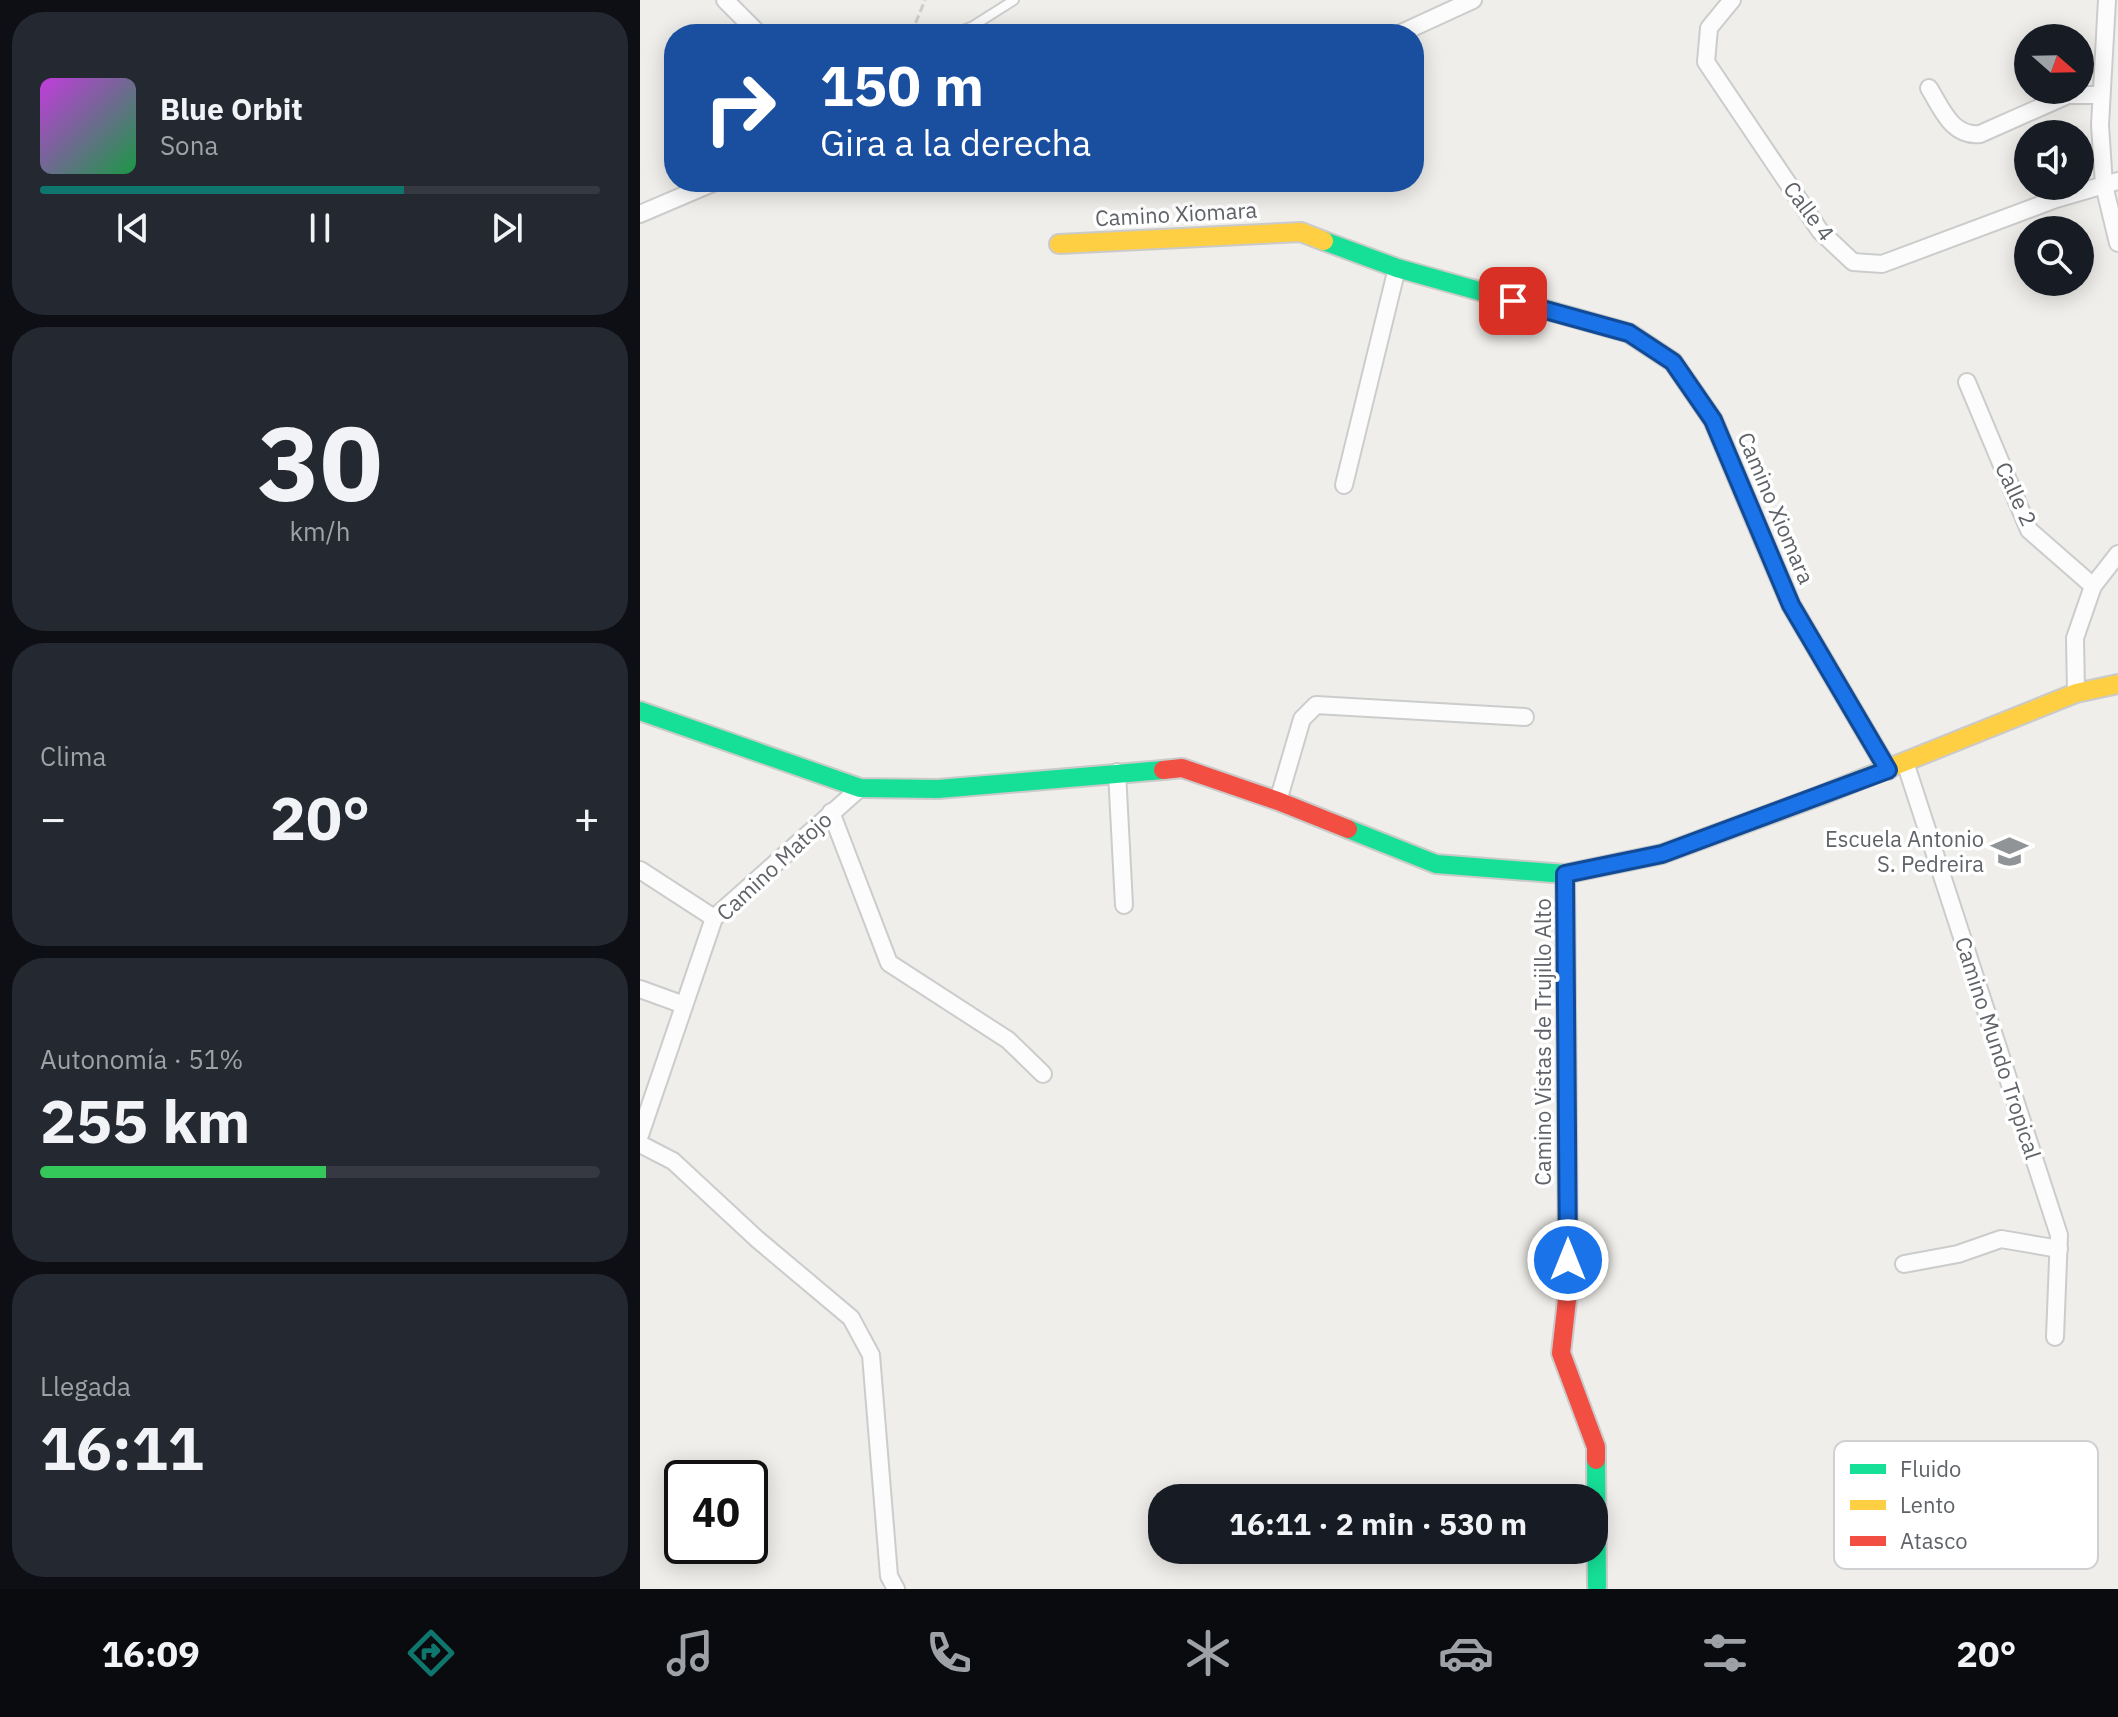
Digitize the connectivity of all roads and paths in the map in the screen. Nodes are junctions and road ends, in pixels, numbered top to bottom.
1 (725, 0) edge
2 (925, 0) edge
3 (1014, 0) edge
4 (1473, 0) edge
5 (1732, 0) edge
6 (2107, 0) edge
7 (749, 24) edge
8 (915, 24) edge
9 (976, 24) edge
10 (1421, 24) edge
11 (1929, 88) dead end
12 (2101, 95) junction
13 (2111, 183) edge
14 (692, 192) edge
15 (640, 214) edge
16 (2118, 243) edge
17 (1059, 244) dead end
18 (1397, 268) junction
19 (1967, 382) dead end
20 (1344, 485) dead end
21 (2118, 554) edge
22 (2093, 586) junction
23 (2118, 684) edge
24 (2076, 693) junction
25 (640, 711) edge
26 (1525, 717) dead end
27 (1897, 766) junction
28 (1117, 772) junction
29 (860, 788) junction
30 (1278, 801) junction
31 (831, 812) junction
32 (640, 870) edge
33 (1565, 874) junction
34 (1124, 905) dead end
35 (714, 918) junction
36 (640, 989) edge
37 (684, 1005) junction
38 (1043, 1074) dead end
39 (640, 1135) edge
40 (640, 1144) edge
41 (2059, 1249) junction
42 (1904, 1264) dead end
43 (2055, 1337) dead end
44 (1597, 1586) dead end
45 (896, 1589) edge

1 - 7 street
2 - 8 path
3 - 9 lane
4 - 10 street
5 - 13 street, Calle 4
6 - 12 street
11 - 12 street
12 - 13 street
13 - 16 street
14 - 15 street
17 - 18 street, Camino Xiomara
18 - 20 street
18 - 27 street, Camino Xiomara
19 - 22 street, Calle 2
21 - 22 street
22 - 24 street
23 - 24 street
24 - 27 street
25 - 29 street
26 - 30 street
27 - 33 street
27 - 41 street, Camino Mundo Tropical
28 - 29 street
28 - 30 street
28 - 34 street
29 - 31 street, Camino Matojo
30 - 33 street
31 - 35 street, Camino Matojo
31 - 38 street
32 - 35 street
33 - 44 street, Camino Vistas de Trujillo Alto
35 - 37 street, Camino Matojo
36 - 37 street
37 - 39 street, Camino Matojo
40 - 45 street
41 - 42 street
41 - 43 street, Camino Mundo Tropical

